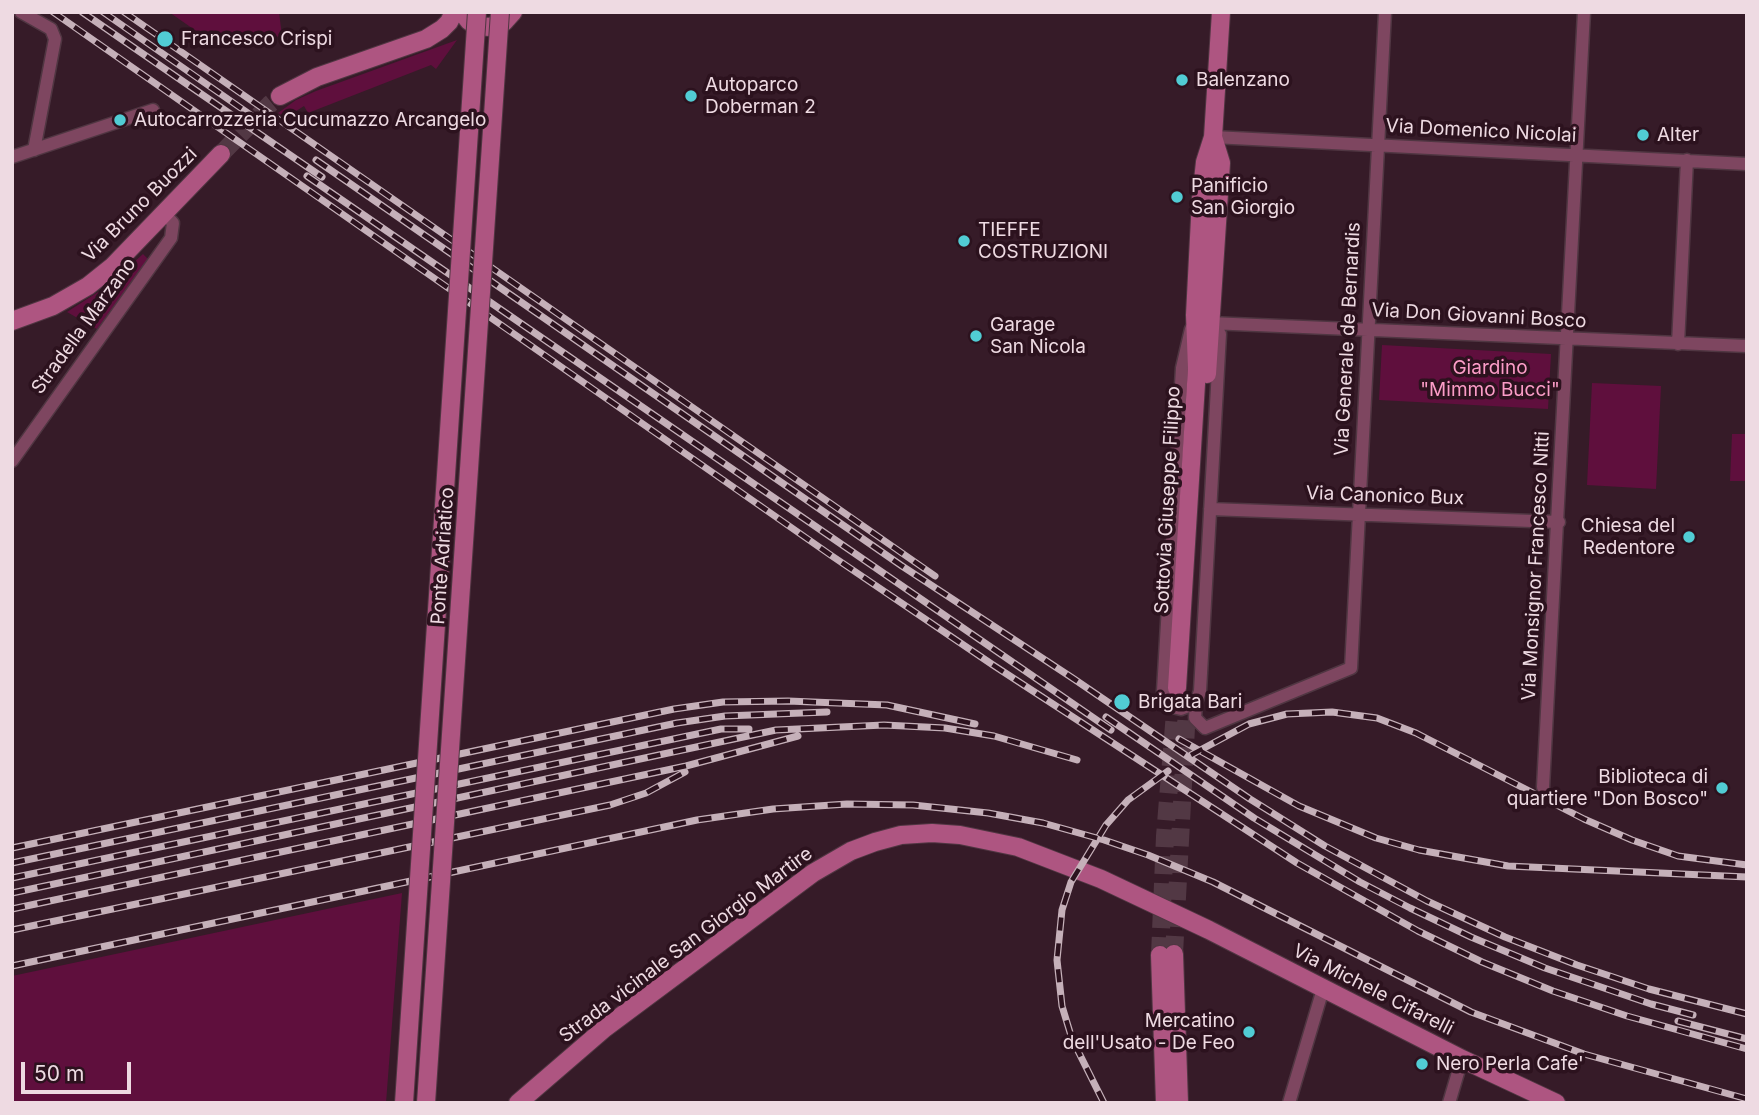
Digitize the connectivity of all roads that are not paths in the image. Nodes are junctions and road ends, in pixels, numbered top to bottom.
1 (21, 12) edge
2 (454, 12) edge
3 (462, 12) edge
4 (1222, 12) edge
5 (1385, 12) edge
6 (1584, 12) edge
7 (510, 13) edge
8 (477, 19) edge
9 (426, 39) junction
10 (280, 96) tunnel mouth
11 (153, 110) dead end
12 (1213, 137) junction
13 (1378, 145) junction
14 (34, 150) junction
15 (220, 155) tunnel mouth
16 (1577, 155) junction
17 (12, 158) edge
18 (1687, 160) junction
19 (1747, 163) edge
20 (164, 213) junction
21 (1202, 319) junction
22 (12, 321) edge
23 (1368, 330) junction
24 (1568, 339) junction
25 (1678, 344) junction
26 (1747, 346) edge
27 (12, 461) edge
28 (1210, 509) junction
29 (1359, 514) junction
30 (1559, 522) junction
31 (1187, 693) junction
32 (1544, 787) dead end
33 (1209, 930) joint
34 (1323, 989) junction
35 (1462, 1059) junction
36 (404, 1103) edge
37 (426, 1103) edge
38 (517, 1103) edge
39 (1164, 1103) edge
40 (1179, 1103) edge
41 (1289, 1103) edge
42 (1449, 1103) edge
43 (1556, 1103) edge

1 - 14 street
2 - 9 main road
3 - 8 main road
4 - 12 main road, Sottovia Giuseppe Filippo
5 - 13 street, Via Generale de Bernardis
6 - 16 street, Via Monsignor Francesco Nitti
7 - 8 main road
7 - 37 main road, Ponte Adriatico, bridge
8 - 9 main road
8 - 36 main road, Ponte Adriatico, bridge
9 - 10 main road
11 - 14 street
12 - 13 street, Via Domenico Nicolai
12 - 21 main road, Sottovia Giuseppe Filippo
13 - 16 street, Via Domenico Nicolai
13 - 23 street, Via Generale de Bernardis
14 - 17 street
15 - 20 main road, Via Bruno Buozzi
16 - 18 street, Via Domenico Nicolai
16 - 24 street, Via Monsignor Francesco Nitti
18 - 19 street, Via Domenico Nicolai
18 - 25 street
20 - 22 main road, Via Bruno Buozzi
20 - 27 street, Stradella Marzano
21 - 23 street, Via Don Giovanni Bosco
21 - 28 street
21 - 31 main road, Sottovia Giuseppe Filippo
23 - 24 street, Via Don Giovanni Bosco
23 - 29 street, Via Generale de Bernardis
24 - 25 street, Via Don Giovanni Bosco
24 - 30 street, Via Monsignor Francesco Nitti
25 - 26 street, Via Don Giovanni Bosco
28 - 29 street, Via Canonico Bux
28 - 31 street
29 - 30 street, Via Canonico Bux
29 - 31 street, Via Generale de Bernardis
30 - 32 street, Via Monsignor Francesco Nitti
33 - 34 main road, Via Michele Cifarelli
33 - 38 main road, Strada vicinale San Giorgio Martire
34 - 35 main road, Via Michele Cifarelli
34 - 41 street
35 - 42 street
35 - 43 main road, Via Michele Cifarelli
39 - 40 main road

